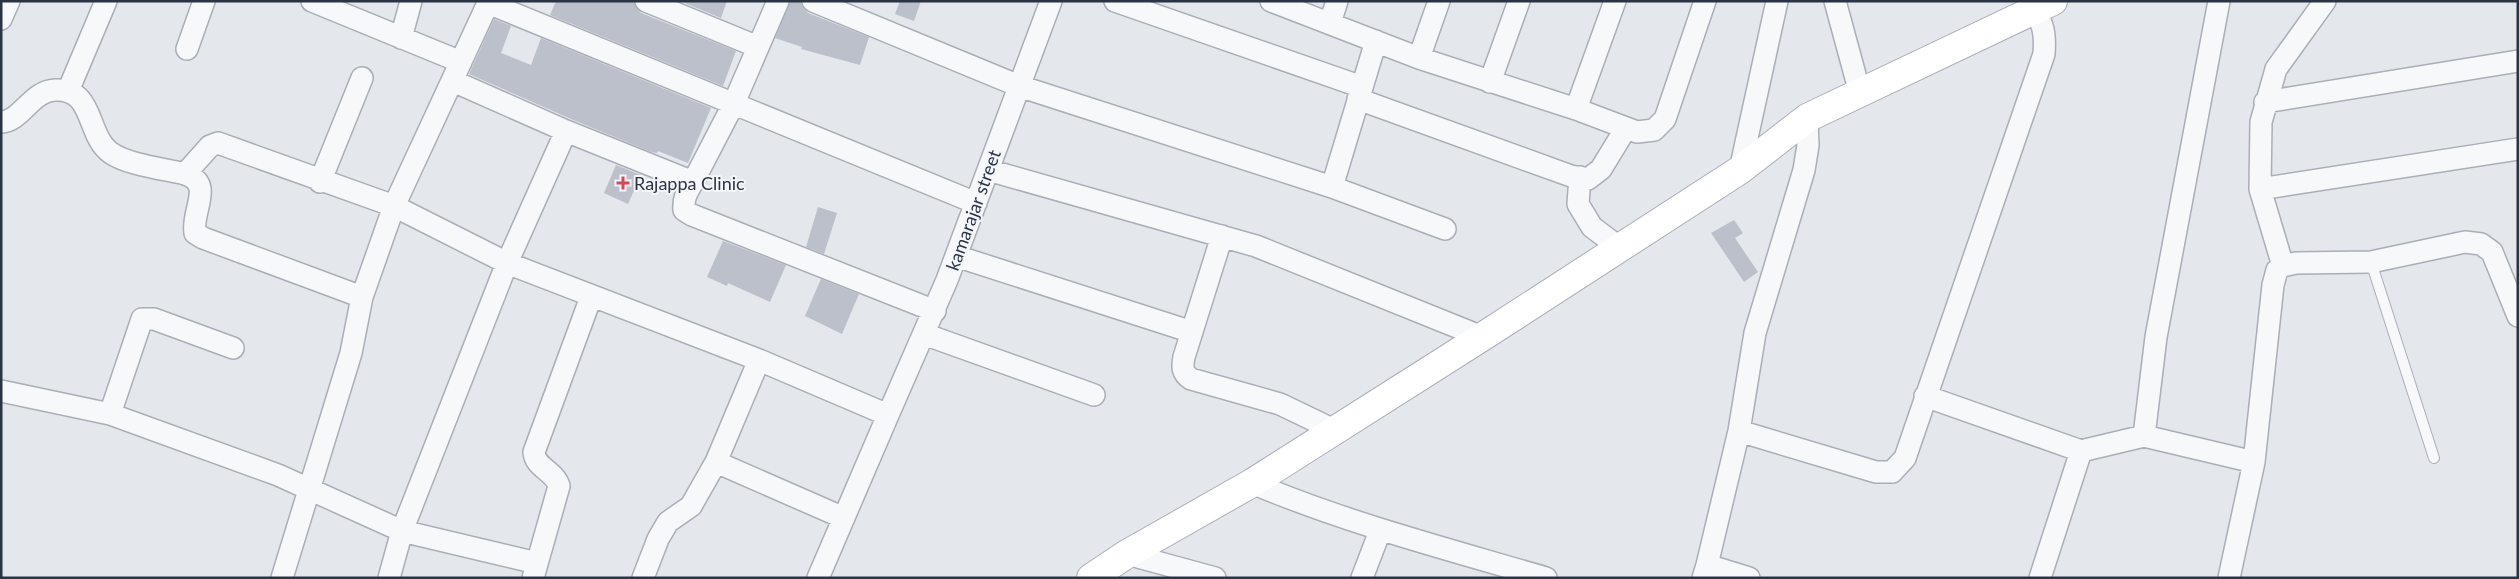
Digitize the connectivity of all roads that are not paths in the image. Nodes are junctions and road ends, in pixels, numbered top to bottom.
1 (9, 1) edge
2 (106, 1) edge
3 (204, 1) edge
4 (312, 1) edge
5 (411, 1) edge
6 (646, 1) edge
7 (778, 1) edge
8 (813, 1) edge
9 (1052, 1) edge
10 (1115, 1) edge
11 (1271, 1) edge
12 (1337, 1) edge
13 (1439, 1) edge
14 (1519, 1) edge
15 (1615, 1) edge
16 (1705, 1) edge
17 (1777, 1) edge
18 (1835, 1) edge
19 (2219, 1) edge
20 (2325, 1) edge
21 (488, 2) edge
22 (2039, 4) edge
23 (1, 19) edge
24 (1330, 23) junction
25 (401, 38) junction
26 (1376, 41) junction
27 (758, 47) junction
28 (187, 49) dead end
29 (1419, 58) junction
30 (2518, 60) edge
31 (457, 72) junction
32 (362, 78) dead end
33 (1490, 82) junction
34 (1019, 86) junction
35 (68, 91) junction
36 (1360, 93) junction
37 (1860, 94) junction
38 (2265, 102) junction
39 (734, 103) junction
40 (1576, 109) junction
41 (1807, 118) junction
42 (1, 122) edge
43 (1626, 128) junction
44 (566, 131) junction
45 (2518, 149) edge
46 (988, 170) junction
47 (1740, 170) junction
48 (185, 174) junction
49 (1580, 177) junction
50 (320, 182) junction
51 (693, 182) junction
52 (1332, 187) junction
53 (2260, 189) junction
54 (976, 203) junction
55 (394, 206) junction
56 (1445, 229) dead end
57 (1222, 236) junction
58 (1620, 248) junction
59 (956, 256) junction
60 (2371, 262) junction
61 (507, 263) junction
62 (2278, 274) junction
63 (362, 297) junction
64 (591, 297) junction
65 (934, 311) junction
66 (2518, 316) edge
67 (1192, 332) junction
68 (924, 334) junction
69 (1482, 337) junction
70 (233, 348) dead end
71 (758, 360) junction
72 (1, 392) edge
73 (1094, 395) dead end
74 (1924, 396) junction
75 (110, 414) junction
76 (888, 415) junction
77 (1334, 430) junction
78 (1739, 431) junction
79 (2144, 436) junction
80 (2081, 451) junction
81 (2434, 458) dead end
82 (716, 462) junction
83 (2254, 462) junction
84 (1252, 483) junction
85 (309, 488) junction
86 (844, 518) junction
87 (1380, 530) junction
88 (402, 531) junction
89 (1127, 554) junction
90 (1479, 568) edge
91 (535, 570) edge
92 (1705, 571) edge
93 (282, 578) edge
94 (389, 578) edge
95 (643, 578) edge
96 (818, 578) edge
97 (1091, 578) edge
98 (1215, 578) edge
99 (1362, 578) edge
100 (1546, 578) edge
101 (1749, 578) edge
102 (2040, 578) edge
103 (2229, 578) edge

1 - 23 street
2 - 35 street
3 - 28 street
4 - 25 street
5 - 25 street
6 - 27 street
7 - 27 street
8 - 34 street
9 - 34 street, kamarajar street
10 - 36 street
11 - 24 street
12 - 24 street
13 - 29 street
14 - 33 street
15 - 40 street
16 - 43 street
17 - 47 street
18 - 37 street
19 - 79 street
20 - 38 street
21 - 31 street
21 - 39 street
22 - 37 main road
22 - 74 street
24 - 26 street
25 - 31 street
26 - 29 street
26 - 36 street
27 - 39 street
29 - 33 street
30 - 38 street
31 - 44 street
31 - 55 street
32 - 50 street
33 - 40 street
34 - 46 street, kamarajar street
34 - 52 street
35 - 42 street
35 - 48 street
36 - 49 street
36 - 52 street
37 - 41 main road
38 - 53 street
39 - 51 street
39 - 54 street
40 - 43 street
41 - 47 main road
41 - 78 street
43 - 49 street
44 - 51 street
44 - 61 street
45 - 53 street
46 - 54 street, kamarajar street
46 - 57 street
47 - 58 main road
48 - 50 street
48 - 63 street
49 - 58 street
50 - 55 street
51 - 65 street
52 - 56 street
53 - 62 street
54 - 59 street, kamarajar street
55 - 61 street
55 - 63 street
57 - 67 street
57 - 69 street
58 - 69 main road
59 - 65 street, kamarajar street
59 - 67 street
60 - 62 street
60 - 66 street
60 - 81 lane
61 - 64 street
61 - 88 street
62 - 83 street
63 - 85 street
64 - 71 street
64 - 91 street
65 - 68 street, kamarajar street
67 - 77 street
68 - 73 street
68 - 76 street, kamarajar street
69 - 77 main road
70 - 75 street
71 - 76 street
71 - 82 street
72 - 75 street
74 - 78 street
74 - 80 street
75 - 85 street
76 - 86 street, kamarajar street
77 - 84 main road
78 - 92 street
79 - 80 street
79 - 83 street
80 - 102 street
82 - 86 street
82 - 95 street
83 - 103 street
84 - 87 street
84 - 89 main road
85 - 88 street
85 - 93 street
86 - 96 street, kamarajar street
87 - 90 street
87 - 99 street
88 - 91 street
88 - 94 street
89 - 97 main road
89 - 98 street
90 - 100 street
92 - 101 street

